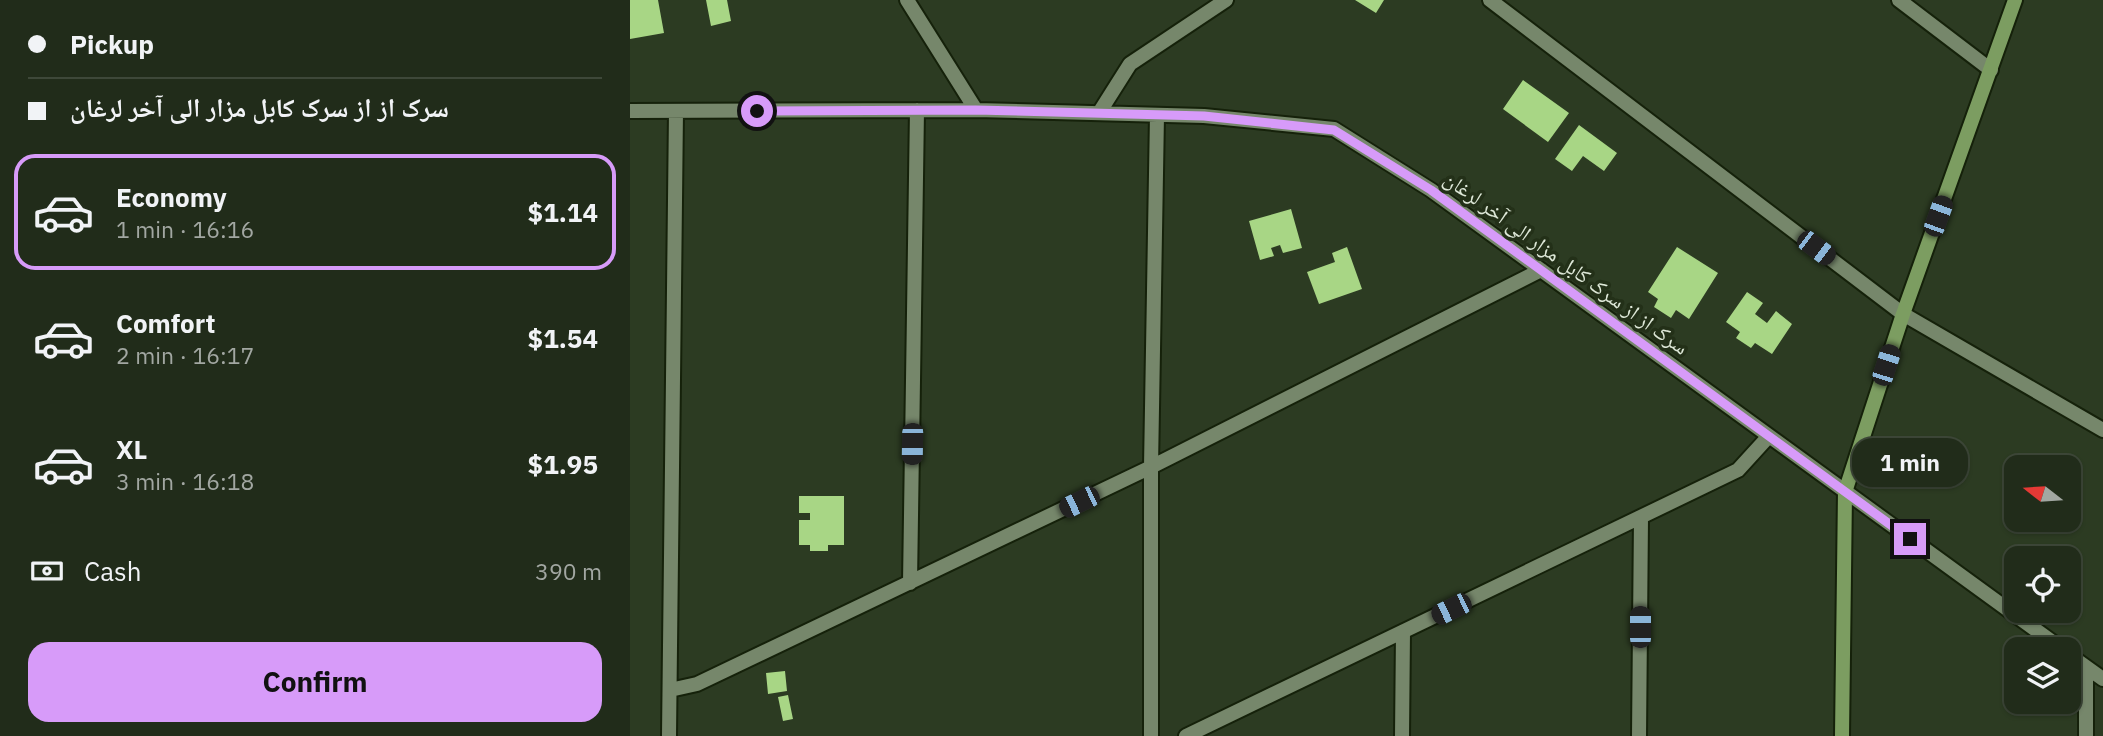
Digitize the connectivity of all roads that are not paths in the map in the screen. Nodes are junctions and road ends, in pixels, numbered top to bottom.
1 (907, 0) edge
2 (1226, 0) edge
3 (1490, 0) edge
4 (1899, 0) edge
5 (2015, 0) edge
6 (1991, 70) junction
7 (917, 110) junction
8 (976, 110) junction
9 (630, 111) edge
10 (676, 111) junction
11 (1099, 113) junction
12 (1157, 115) junction
13 (1541, 271) junction
14 (1903, 314) junction
15 (2103, 430) edge
16 (1769, 436) junction
17 (1151, 467) junction
18 (1845, 492) junction
19 (1641, 518) junction
20 (910, 583) junction
21 (1403, 632) junction
22 (2045, 637) edge
23 (2081, 663) edge
24 (2086, 667) junction
25 (2103, 679) edge
26 (670, 690) junction
27 (669, 736) edge
28 (1151, 736) edge
29 (1186, 736) edge
30 (1402, 736) edge
31 (1639, 736) edge
32 (1842, 736) edge
33 (2086, 736) edge

1 - 8 street
2 - 11 street
3 - 14 street
4 - 6 street
5 - 6 street
6 - 14 street
7 - 8 street, سرک از از سرک کابل مزار الی آخر لرغان
7 - 10 street, سرک از از سرک کابل مزار الی آخر لرغان
7 - 20 street
8 - 11 street, سرک از از سرک کابل مزار الی آخر لرغان
9 - 10 street, سرک از از سرک کابل مزار الی آخر لرغان
10 - 26 street
11 - 12 street, سرک از از سرک کابل مزار الی آخر لرغان
12 - 13 street, سرک از از سرک کابل مزار الی آخر لرغان
12 - 17 street
13 - 16 street, سرک از از سرک کابل مزار الی آخر لرغان
13 - 17 street
14 - 15 street
14 - 18 street
16 - 18 street, سرک از از سرک کابل مزار الی آخر لرغان
16 - 19 street
17 - 20 street
17 - 28 street
18 - 22 street, سرک از از سرک کابل مزار الی آخر لرغان
18 - 32 street
19 - 21 street
19 - 31 street
20 - 26 street
21 - 29 street
21 - 30 street
23 - 24 street
24 - 25 street
24 - 33 street
26 - 27 street

